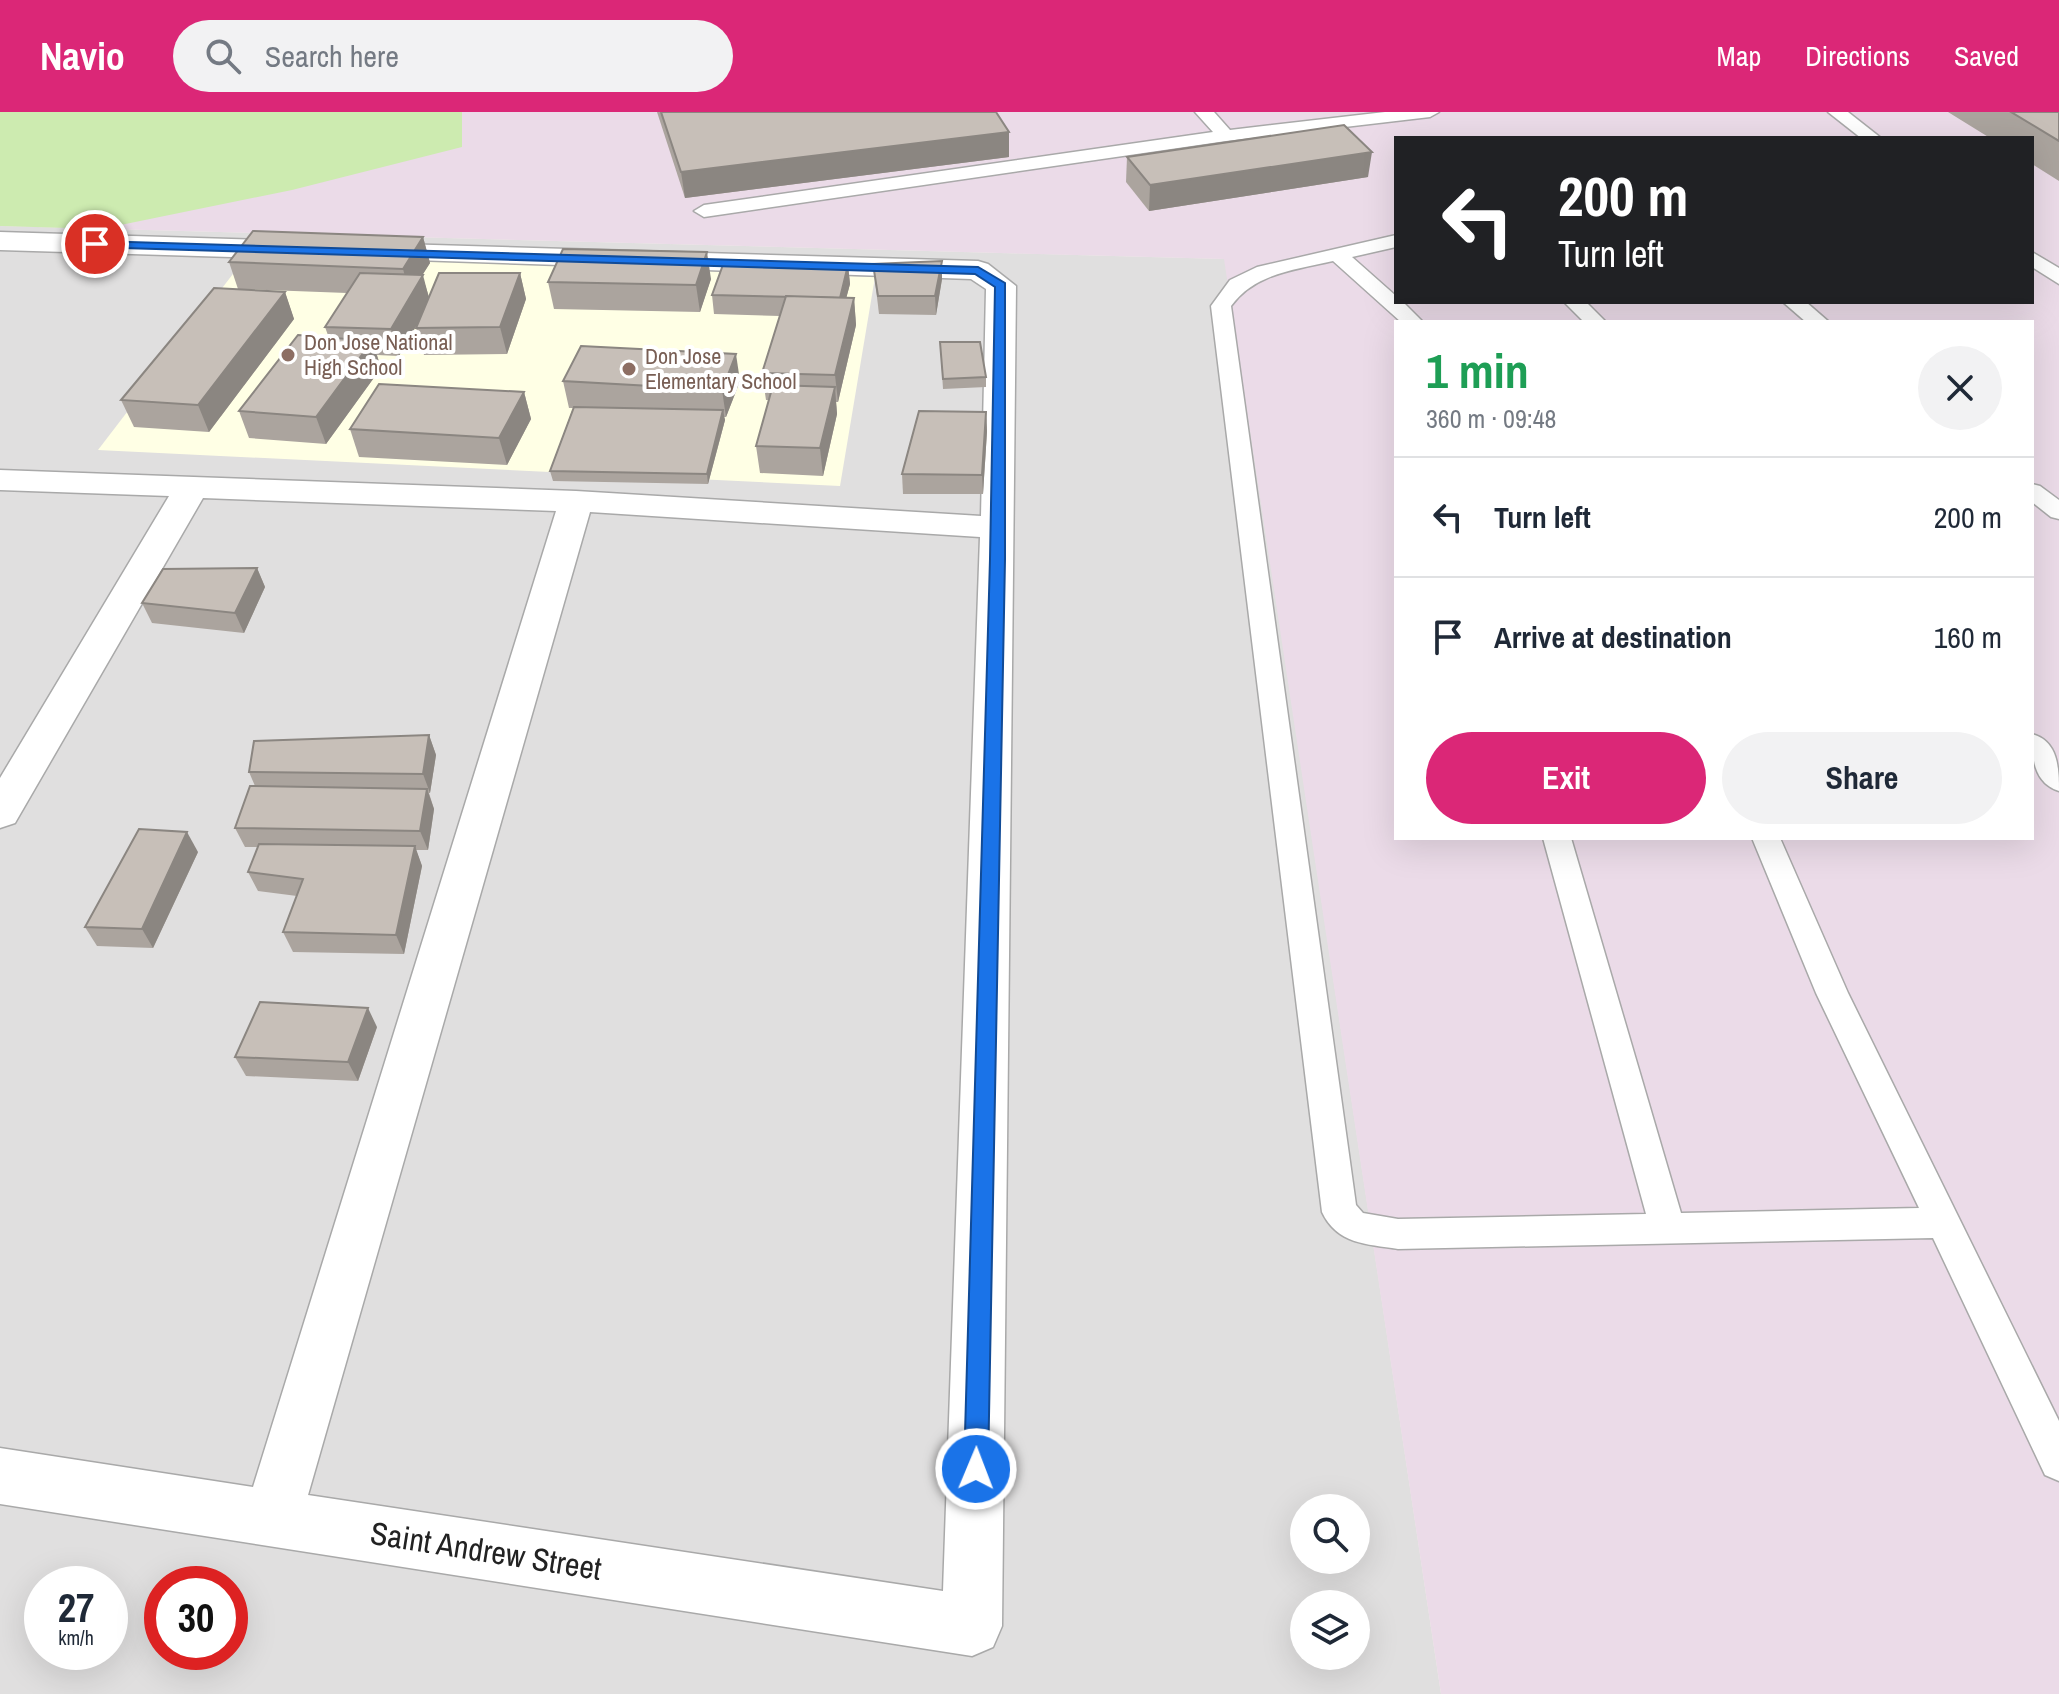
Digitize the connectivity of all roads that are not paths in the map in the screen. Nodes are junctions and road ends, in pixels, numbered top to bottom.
1 (1204, 112) edge
2 (1430, 112) edge
3 (1837, 112) edge
4 (1226, 136) junction
5 (1869, 136) edge
6 (704, 211) edge
7 (0, 241) edge
8 (1394, 241) edge
9 (1336, 253) junction
10 (2034, 259) edge
11 (2059, 278) edge
12 (1576, 304) edge
13 (1796, 304) edge
14 (1411, 320) edge
15 (1594, 320) edge
16 (1816, 320) edge
17 (0, 480) edge
18 (192, 487) junction
19 (2034, 493) edge
20 (576, 501) junction
21 (2059, 512) edge
22 (998, 528) junction
23 (2034, 746) edge
24 (2059, 781) edge
25 (0, 813) edge
26 (1558, 840) edge
27 (1767, 840) edge
28 (1942, 1223) junction
29 (1668, 1229) junction
30 (2059, 1462) edge
31 (0, 1476) edge
32 (272, 1518) junction

1 - 4 lane
2 - 4 lane
3 - 5 lane
4 - 6 lane
7 - 22 street
8 - 9 lane
9 - 14 lane
9 - 29 lane
10 - 11 lane
12 - 15 lane
13 - 16 lane
17 - 18 street
18 - 20 street
18 - 25 street
19 - 21 lane
20 - 22 street
20 - 32 street
22 - 32 street, Saint Andrew Street
23 - 24 lane
26 - 29 lane
27 - 28 lane
28 - 29 lane
28 - 30 lane
31 - 32 street, Saint Andrew Street

